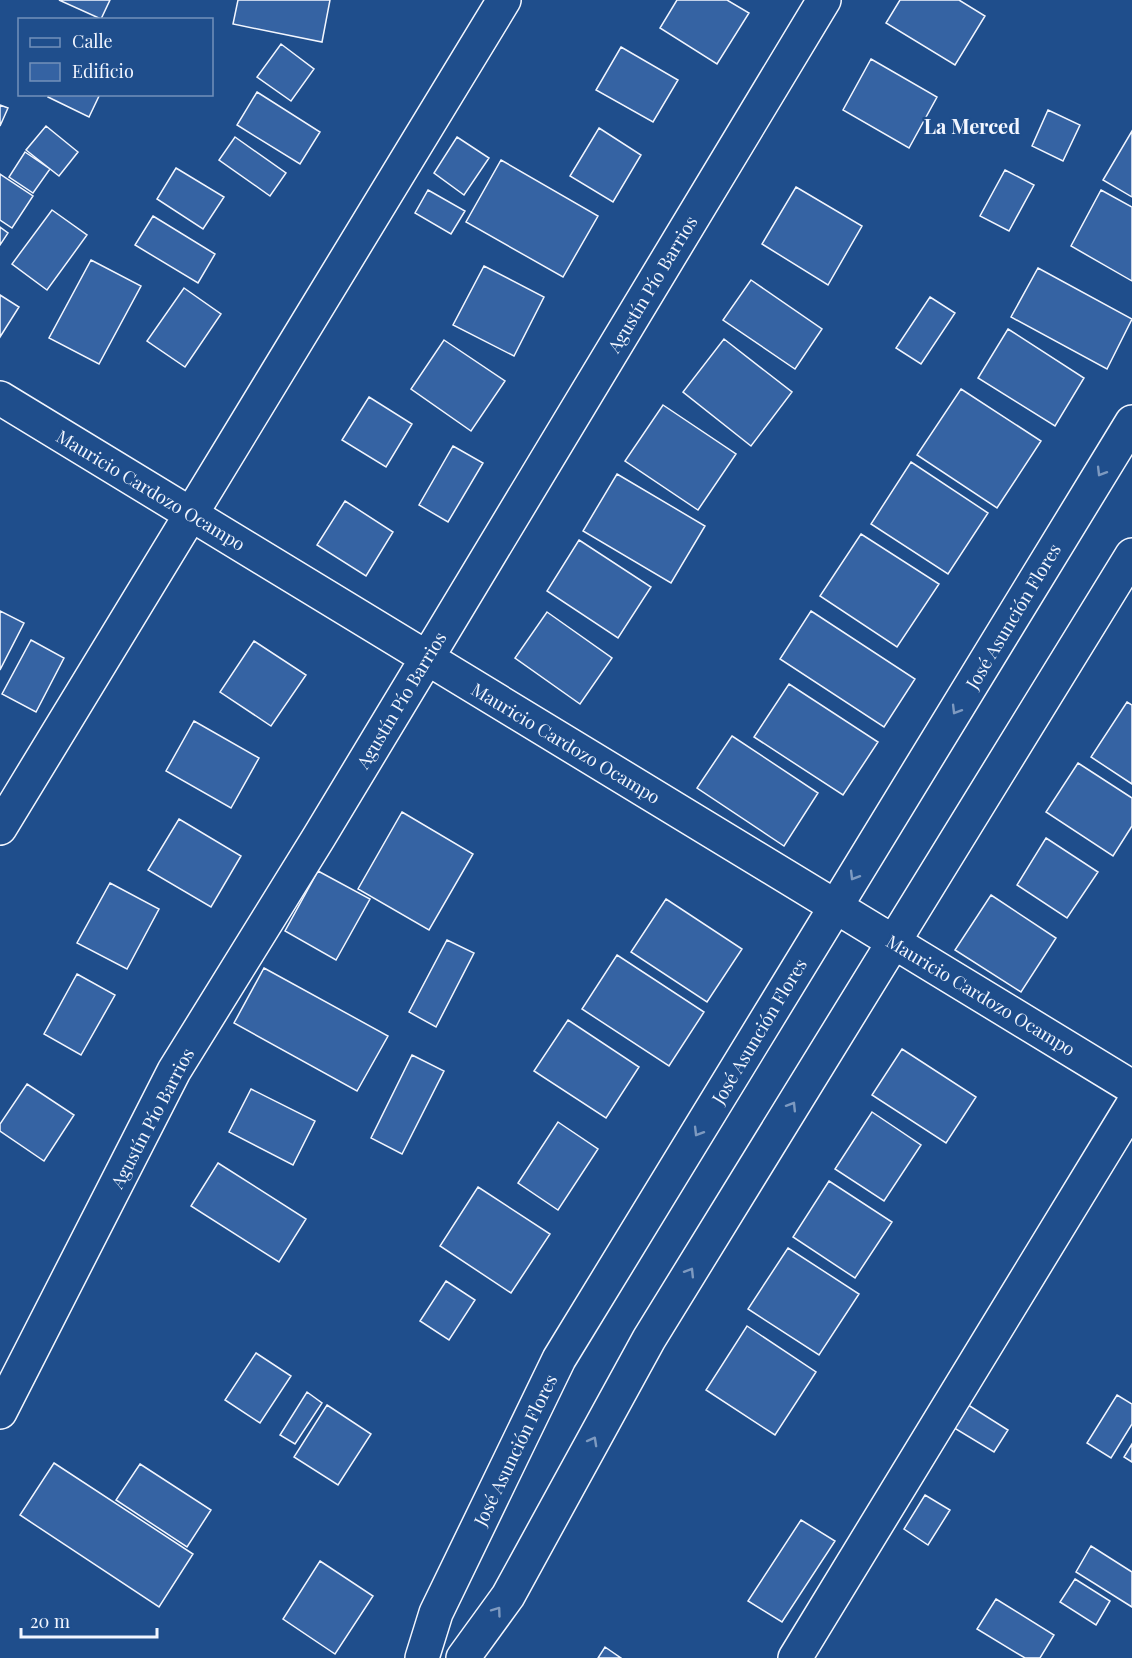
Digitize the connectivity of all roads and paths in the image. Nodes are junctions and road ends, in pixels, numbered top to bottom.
1 (504, 0) edge
2 (824, 0) edge
3 (0, 398) edge
4 (1132, 422) edge
5 (191, 515) junction
6 (1132, 555) edge
7 (427, 658) junction
8 (0, 828) edge
9 (836, 907) junction
10 (893, 942) junction
11 (1132, 1087) edge
12 (1132, 1106) edge
13 (0, 1412) edge
14 (422, 1658) edge
15 (463, 1658) edge
16 (795, 1658) edge

1 - 5 street
2 - 7 street, Agustín Pío Barrios
3 - 5 street, Mauricio Cardozo Ocampo
4 -> 9 street, José Asunción Flores
5 - 7 street, Mauricio Cardozo Ocampo
5 - 8 street
6 - 10 street
7 - 9 street, Mauricio Cardozo Ocampo
7 - 13 street, Agustín Pío Barrios
9 - 10 street, Mauricio Cardozo Ocampo
9 -> 14 street, José Asunción Flores
10 - 11 street, Mauricio Cardozo Ocampo
15 -> 10 street
12 - 16 street

